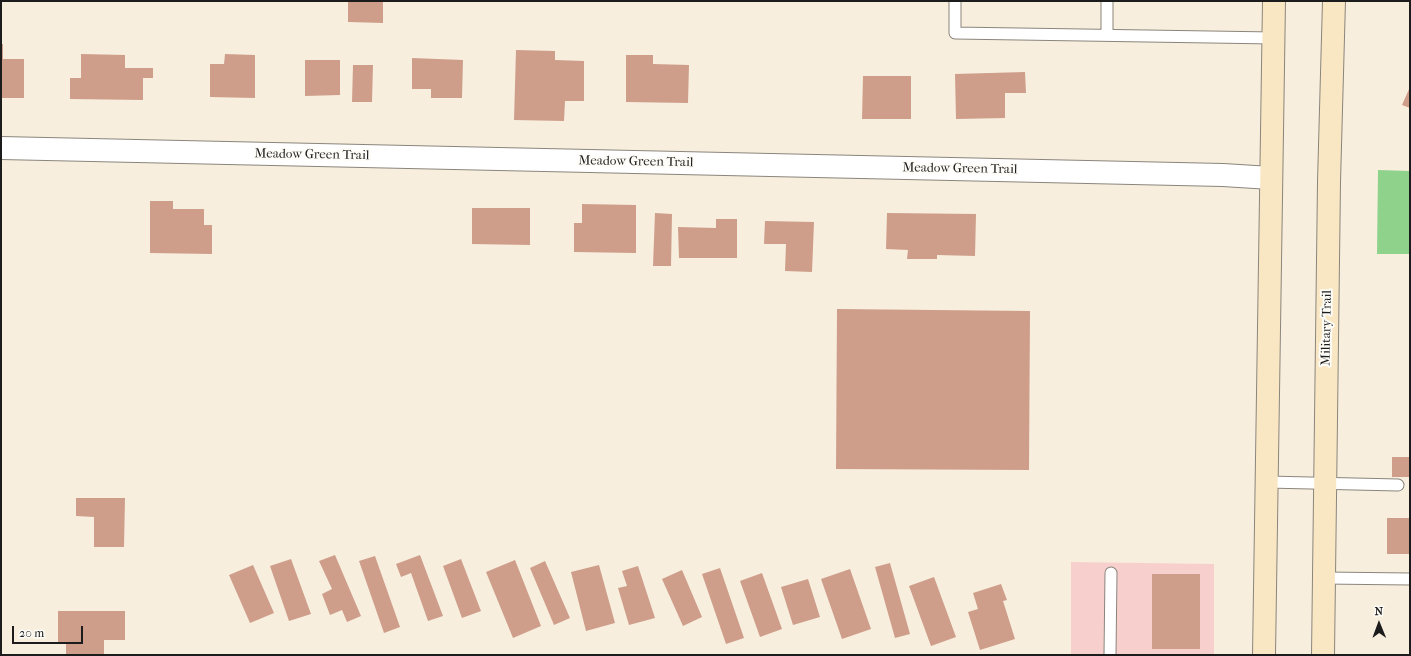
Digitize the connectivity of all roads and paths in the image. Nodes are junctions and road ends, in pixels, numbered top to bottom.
1 (955, 1) edge
2 (1107, 1) edge
3 (1274, 1) edge
4 (1334, 1) edge
5 (1107, 35) junction
6 (1274, 38) junction
7 (1, 148) edge
8 (1271, 178) junction
9 (1266, 482) junction
10 (1325, 483) junction
11 (1398, 485) dead end
12 (1111, 573) dead end
13 (1324, 578) junction
14 (1410, 580) edge
15 (1110, 655) edge
16 (1264, 655) edge
17 (1322, 655) edge

1 - 5 lane
2 - 5 lane
3 - 6 main road
4 - 10 main road, Military Trail
5 - 6 lane
6 - 8 main road
7 - 8 street, Meadow Green Trail
8 - 9 main road
9 - 10 lane
9 - 16 main road
10 - 11 lane
10 - 13 main road, Military Trail
12 - 15 lane
13 - 14 lane
13 - 17 main road, Military Trail

